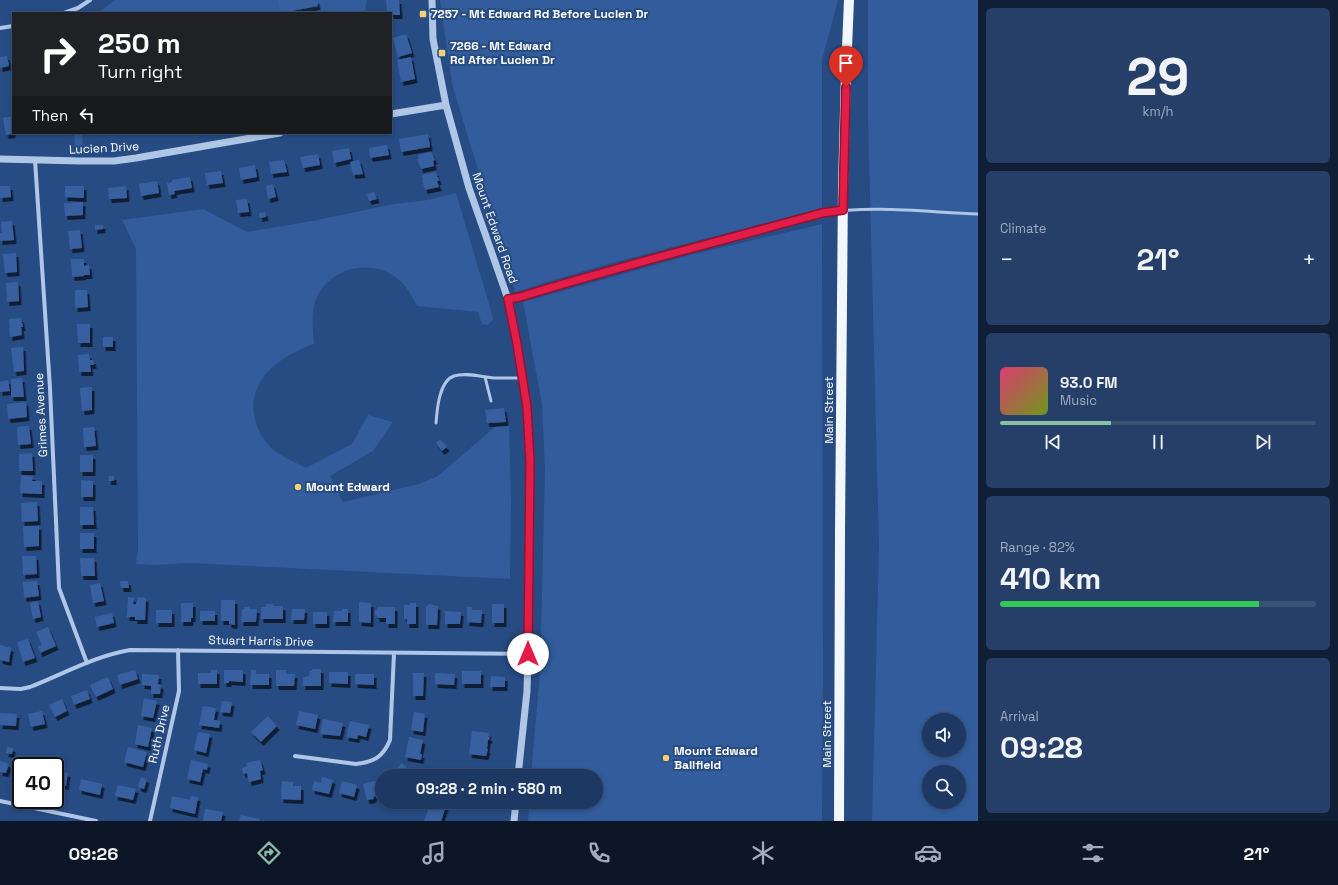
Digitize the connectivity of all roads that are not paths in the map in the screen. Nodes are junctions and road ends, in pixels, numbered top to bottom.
1 (90, 0) edge
2 (432, 0) edge
3 (849, 0) edge
4 (67, 12) edge
5 (12, 26) edge
6 (0, 28) edge
7 (446, 105) junction
8 (392, 114) edge
9 (274, 134) edge
10 (0, 159) edge
11 (35, 160) junction
12 (843, 210) junction
13 (978, 214) edge
14 (508, 299) junction
15 (485, 377) junction
16 (523, 378) junction
17 (491, 401) dead end
18 (436, 423) dead end
19 (178, 650) junction
20 (394, 653) junction
21 (528, 654) junction
22 (87, 663) junction
23 (0, 688) edge
24 (295, 756) dead end
25 (519, 769) edge
26 (0, 801) edge
27 (515, 809) edge
28 (96, 821) edge
29 (150, 821) edge
30 (514, 821) edge
31 (839, 821) edge

1 - 4 street
2 - 7 street, Mount Edward Road
3 - 12 main road, Main Street
5 - 6 street
7 - 8 street
7 - 14 street, Mount Edward Road
9 - 11 street, Lucien Drive
10 - 11 street, Lucien Drive
11 - 22 street, Grimes Avenue
12 - 13 lane
12 - 14 lane
12 - 31 main road, Main Street
14 - 16 street, Mount Edward Road
15 - 16 lane
15 - 17 lane
15 - 18 lane
16 - 21 street, Mount Edward Road
19 - 20 street, Stuart Harris Drive
19 - 22 street, Stuart Harris Drive
19 - 29 street, Ruth Drive
20 - 21 street, Stuart Harris Drive
20 - 24 street
21 - 25 street, Mount Edward Road
22 - 23 street, Stuart Harris Drive
26 - 28 street
27 - 30 street

